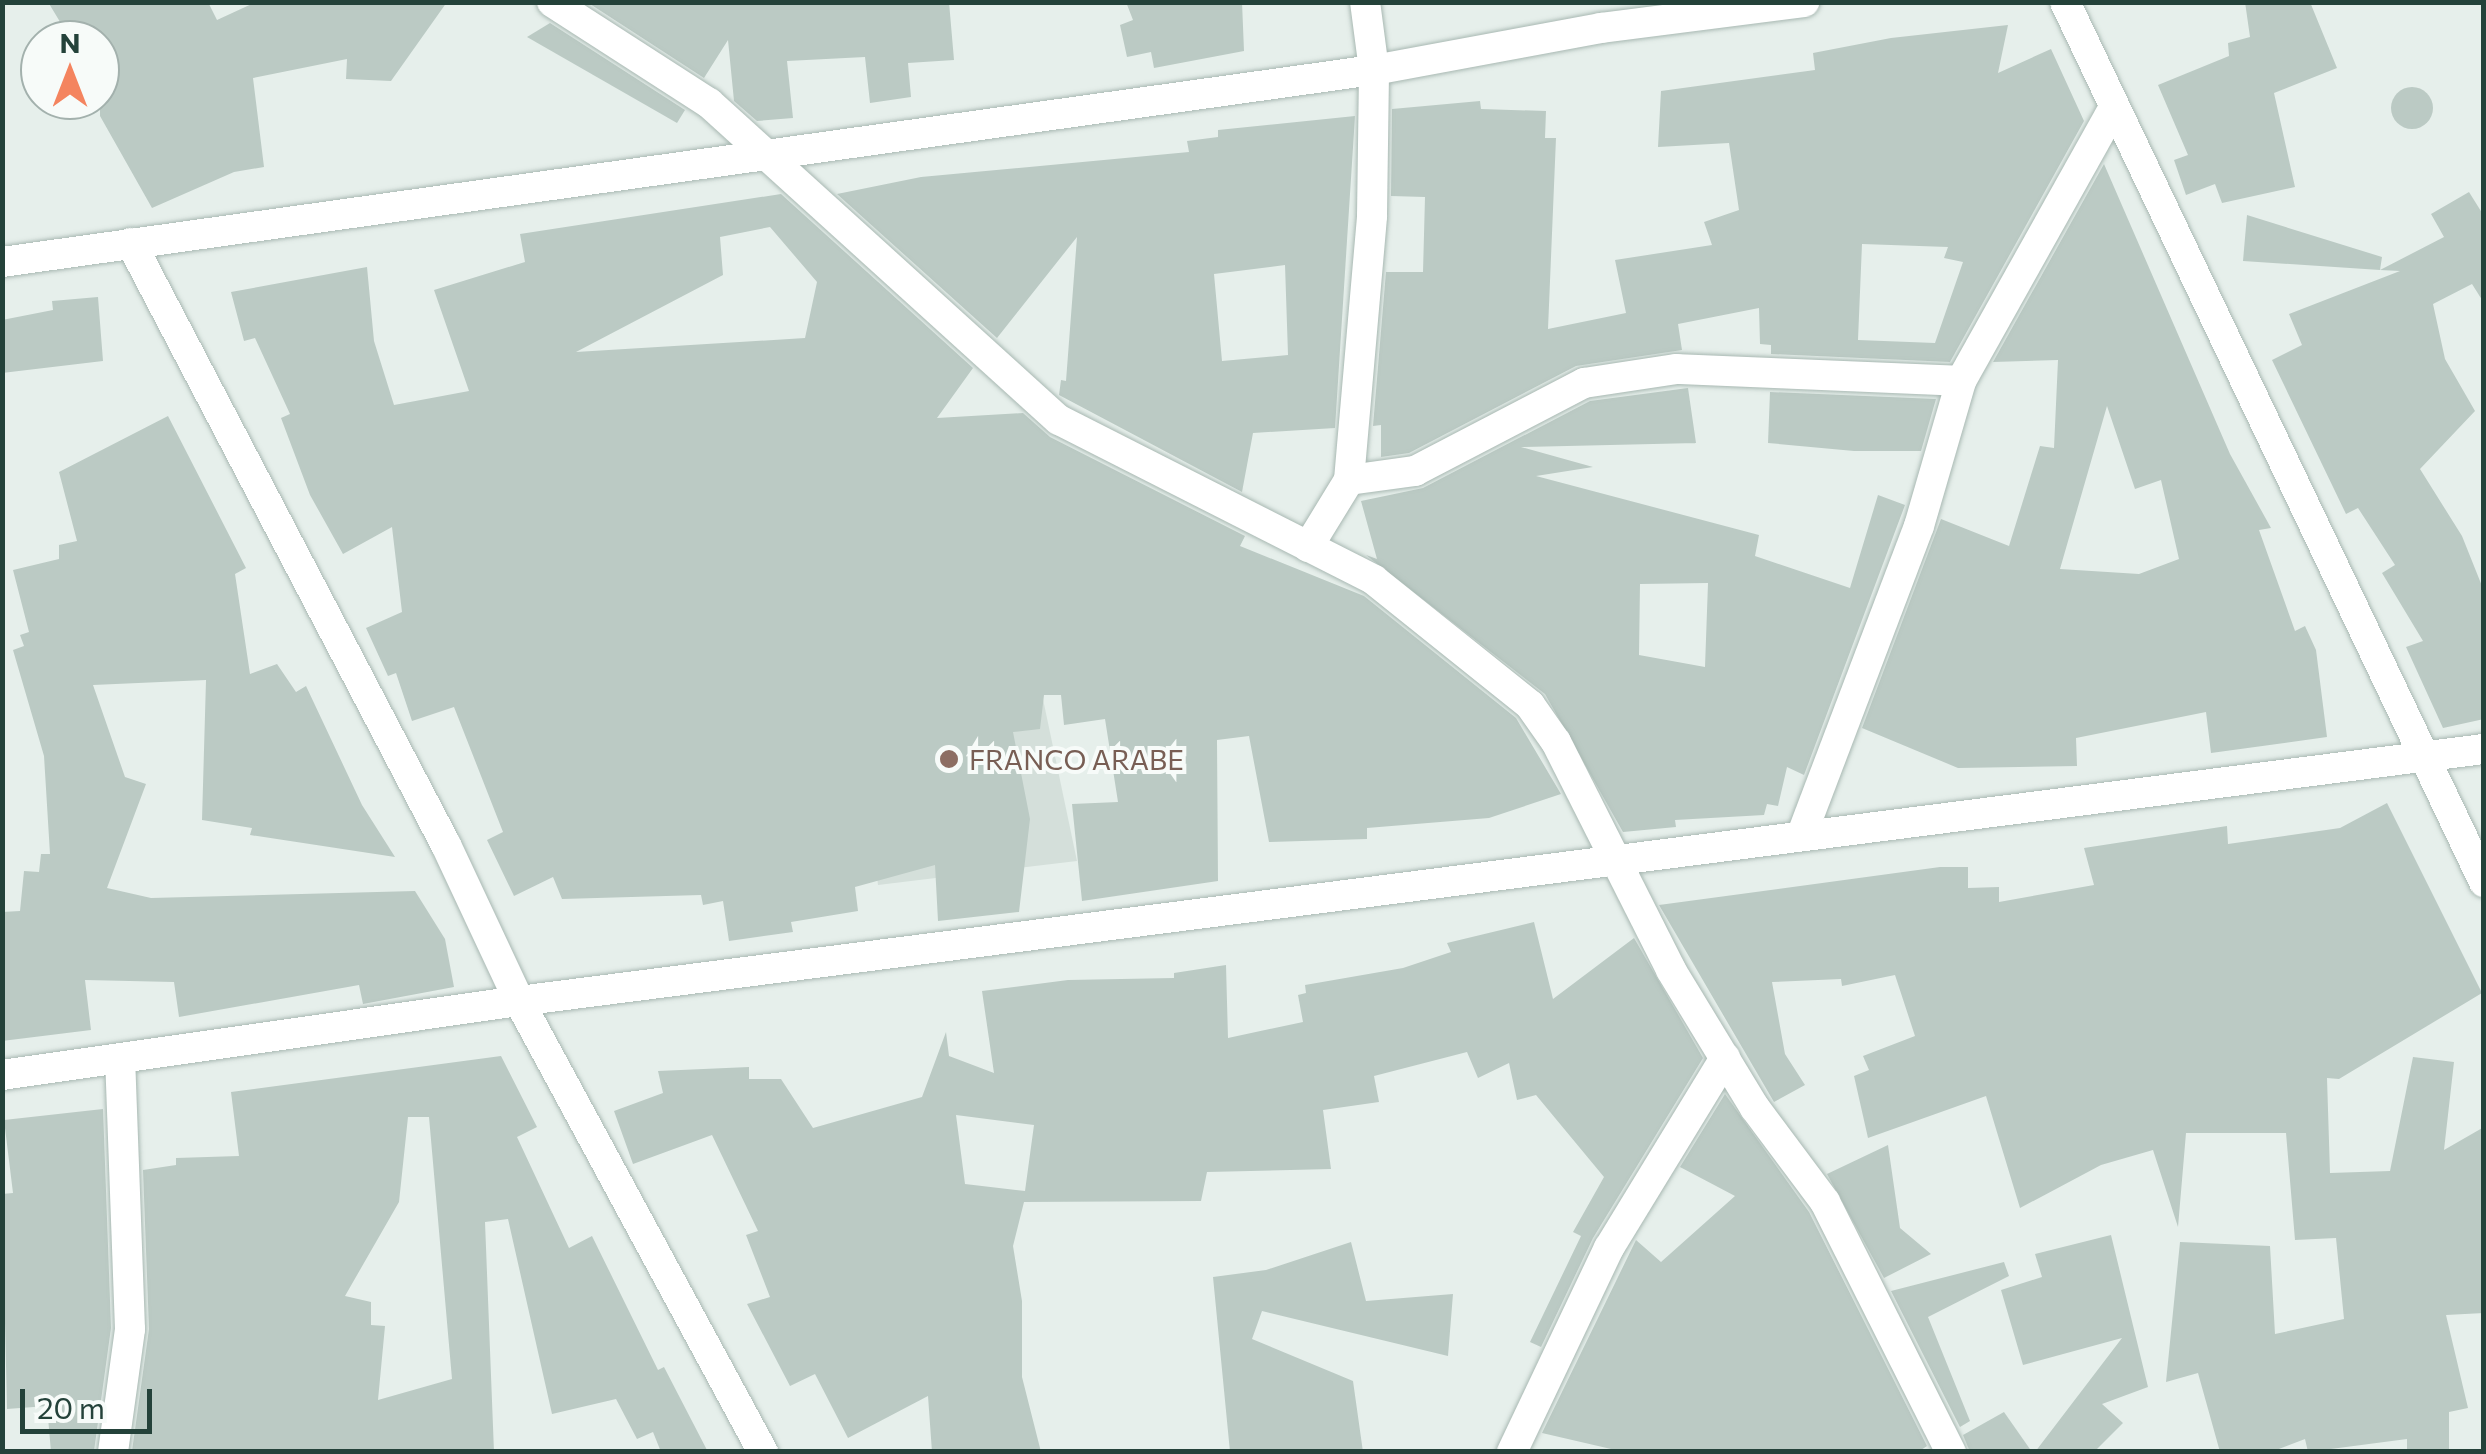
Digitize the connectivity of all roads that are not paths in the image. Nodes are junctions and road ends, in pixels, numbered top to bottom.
1 (552, 2) edge
2 (1365, 2) edge
3 (1804, 2) edge
4 (2064, 2) edge
5 (1374, 70) junction
6 (2114, 107) junction
7 (762, 153) junction
8 (131, 243) junction
9 (2, 262) edge
10 (1961, 381) junction
11 (1349, 480) junction
12 (1308, 547) junction
13 (2484, 748) edge
14 (2426, 757) junction
15 (1802, 834) junction
16 (1610, 860) junction
17 (2484, 882) edge
18 (519, 1001) junction
19 (120, 1058) junction
20 (1725, 1058) junction
21 (2, 1074) edge
22 (112, 1452) edge
23 (763, 1452) edge
24 (1512, 1452) edge
25 (1951, 1452) edge

1 - 7 street
2 - 5 street
3 - 5 street
4 - 6 street
5 - 7 street
5 - 11 street
6 - 10 street
6 - 14 street
7 - 8 street
7 - 12 street
8 - 9 street
8 - 18 street
10 - 11 street
10 - 15 street
11 - 12 street
12 - 16 street
13 - 14 street
14 - 15 street
14 - 17 street
15 - 16 street
16 - 18 street
16 - 20 street
18 - 19 street
18 - 23 street
19 - 21 street
19 - 22 street
20 - 24 street
20 - 25 street

